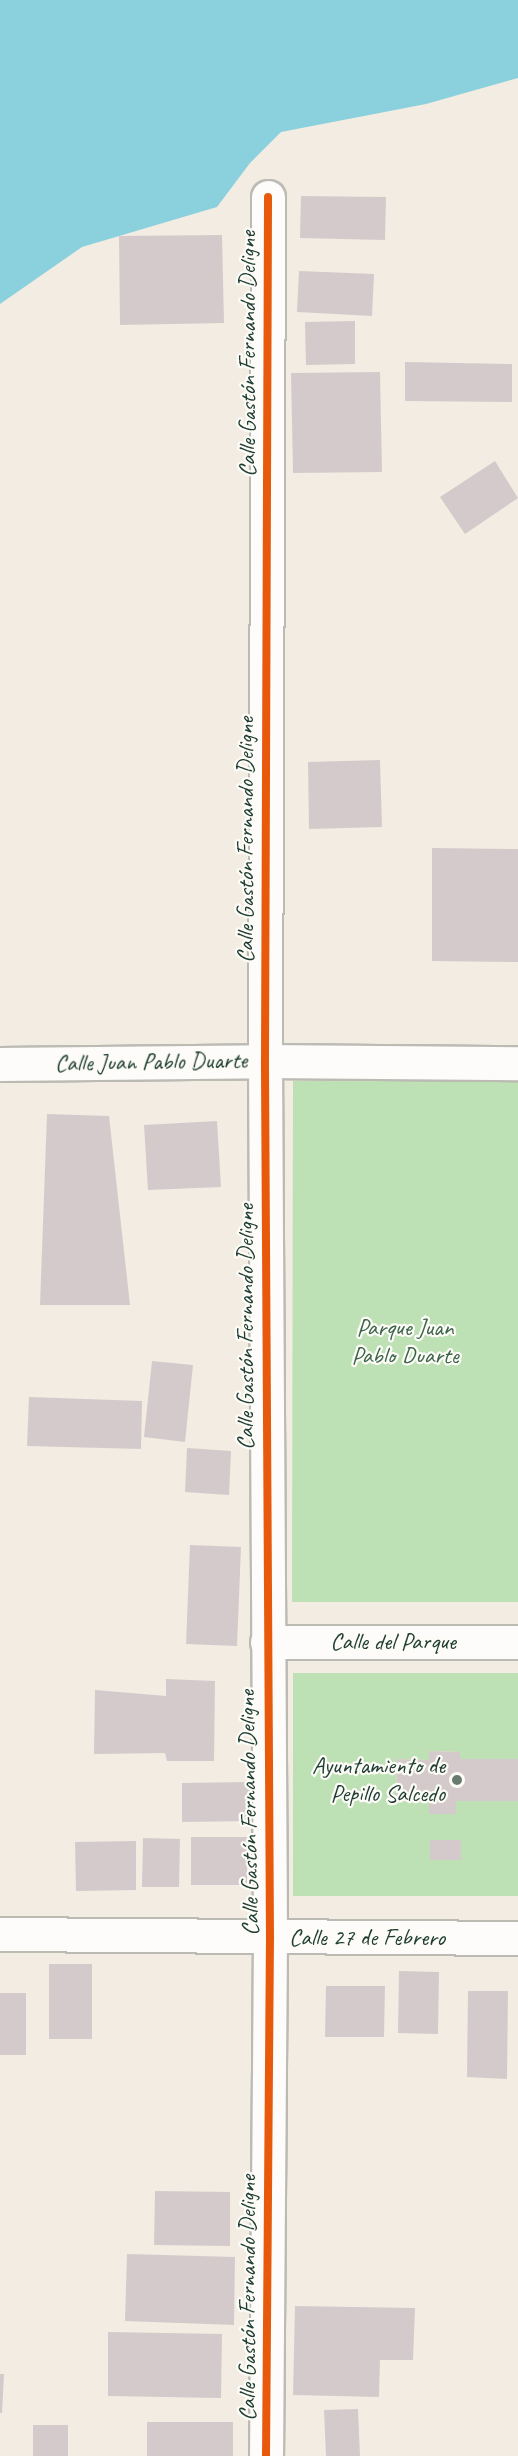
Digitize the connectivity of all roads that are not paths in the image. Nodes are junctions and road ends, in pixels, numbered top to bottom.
1 (268, 197) dead end
2 (265, 1061) junction
3 (518, 1063) edge
4 (0, 1064) edge
5 (267, 1642) junction
6 (518, 1642) edge
7 (0, 1934) edge
8 (270, 1938) junction
9 (518, 1938) edge
10 (266, 2456) edge

1 - 2 street, Calle Gastón Fernando Deligne
2 - 3 street, Calle Juan Pablo Duarte
2 - 4 street, Calle Juan Pablo Duarte
2 - 5 street, Calle Gastón Fernando Deligne
5 - 6 street, Calle del Parque
5 - 8 street, Calle Gastón Fernando Deligne
7 - 8 street, Calle 27 de Febrero
8 - 9 street, Calle 27 de Febrero
8 - 10 street, Calle Gastón Fernando Deligne

